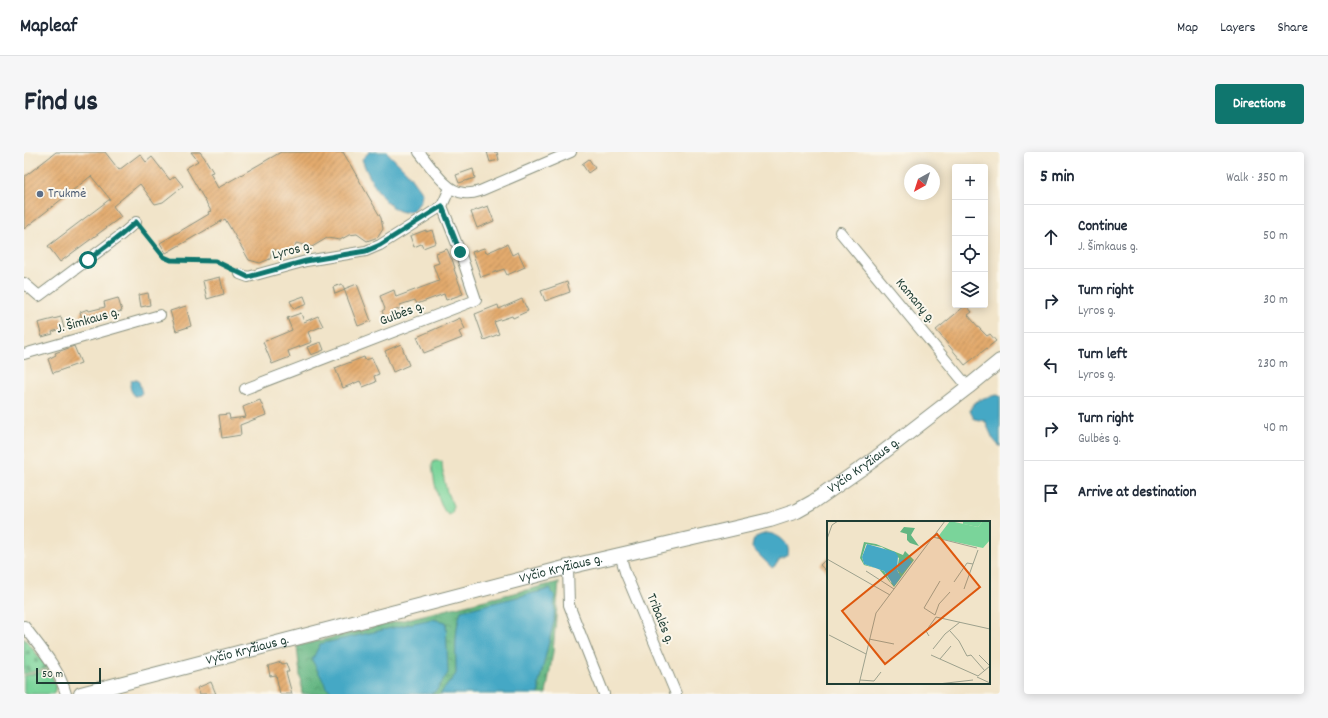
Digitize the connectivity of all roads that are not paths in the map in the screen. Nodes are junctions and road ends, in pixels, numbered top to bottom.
1 (419, 152) edge
2 (571, 152) edge
3 (450, 188) junction
4 (442, 206) junction
5 (136, 222) road end
6 (840, 232) dead end
7 (240, 274) road end
8 (24, 283) edge
9 (160, 315) dead end
10 (24, 354) edge
11 (1000, 361) edge
12 (968, 387) junction
13 (245, 390) dead end
14 (620, 554) junction
15 (568, 567) junction
16 (24, 626) edge
17 (66, 694) edge
18 (81, 694) edge
19 (604, 694) edge
20 (676, 694) edge

1 - 3 street
2 - 3 street
3 - 4 street
4 - 7 street, Lyros g.
4 - 13 street, Gulbės g.
5 - 8 street
6 - 12 street, Kamanų g.
9 - 10 street, J. Šimkaus g.
11 - 12 street, Vyčio Kryžiaus g.
12 - 14 street, Vyčio Kryžiaus g.
14 - 15 street, Vyčio Kryžiaus g.
14 - 20 street, Tribalės g.
15 - 18 street, Vyčio Kryžiaus g.
15 - 19 street
16 - 17 street

